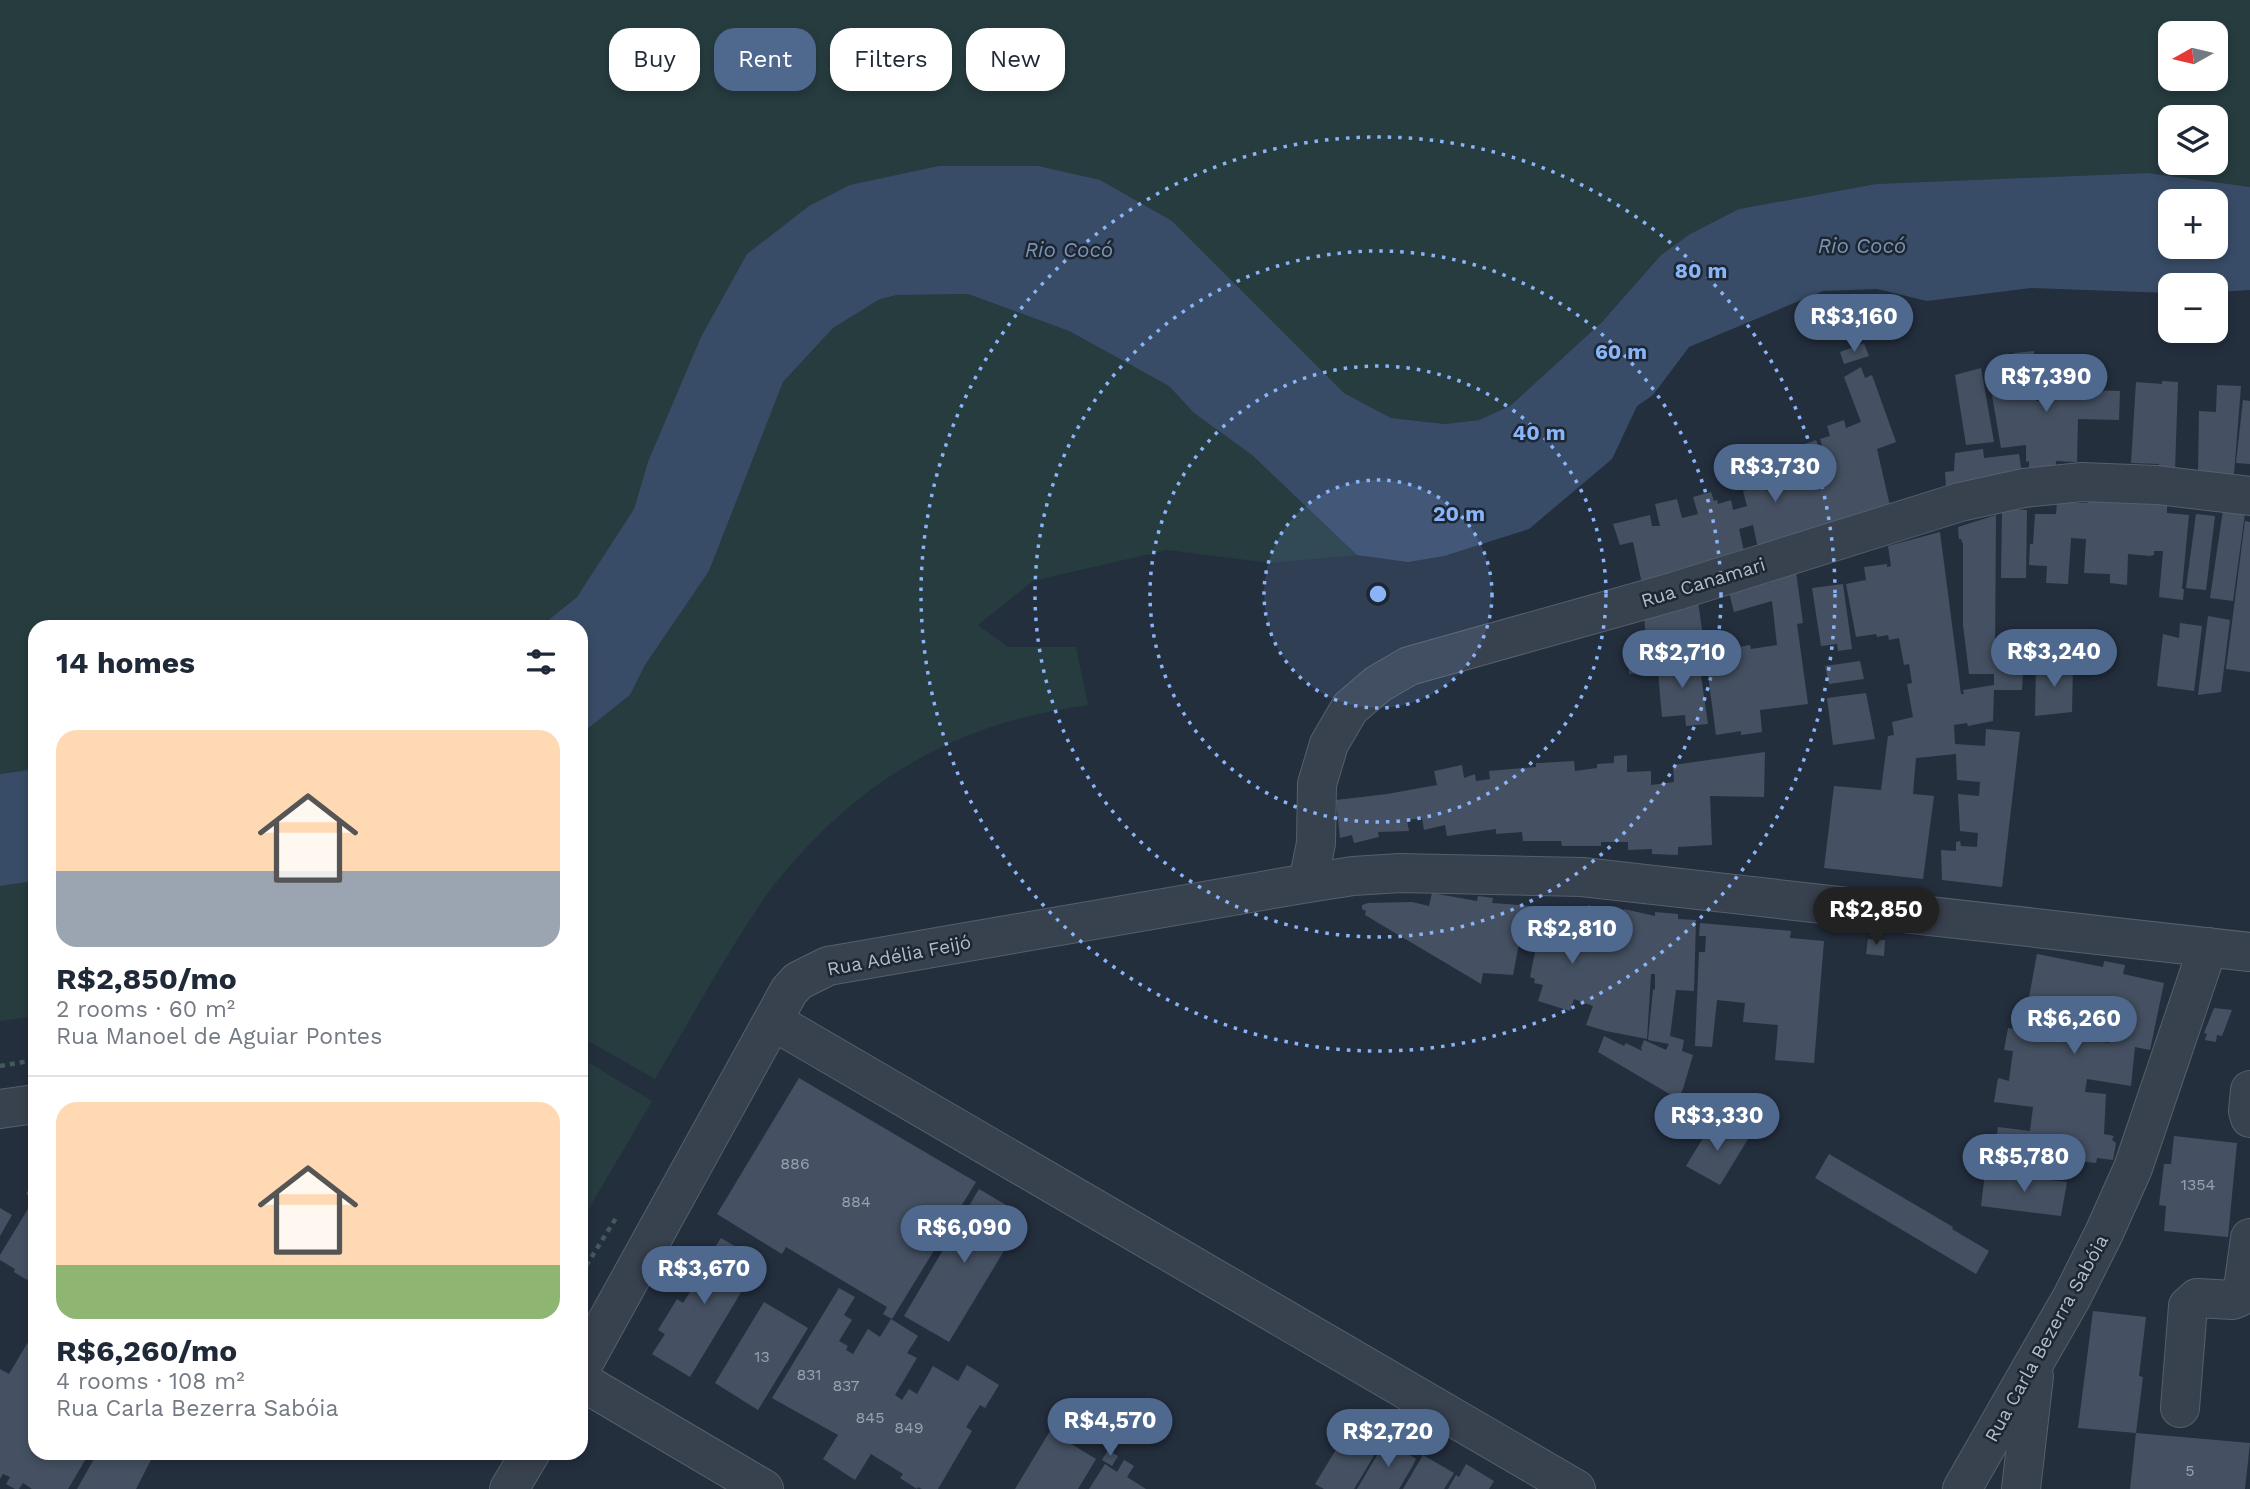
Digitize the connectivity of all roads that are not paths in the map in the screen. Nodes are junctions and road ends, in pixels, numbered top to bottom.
1 (2250, 496) edge
2 (1308, 883) junction
3 (2208, 947) junction
4 (2250, 952) edge
5 (773, 1021) junction
6 (2250, 1090) edge
7 (28, 1105) edge
8 (0, 1109) edge
9 (2250, 1118) edge
10 (2250, 1238) edge
11 (588, 1355) edge
12 (2035, 1363) junction
13 (588, 1385) edge
14 (2180, 1408) dead end
15 (526, 1460) edge
16 (509, 1489) edge
17 (764, 1489) edge
18 (1576, 1489) edge
19 (1962, 1489) edge
20 (2021, 1489) edge

1 - 2 street, Rua Canamari
2 - 3 street, Rua Adélia Feijó
2 - 5 street, Rua Adélia Feijó
3 - 4 street, Rua Adélia Feijó
3 - 12 street, Rua Carla Bezerra Sabóia
5 - 11 street, Rua Adélia Feijó
5 - 18 street
6 - 9 street
7 - 8 street
10 - 14 street
12 - 19 street, Rua Carla Bezerra Sabóia
12 - 20 street
13 - 17 street
15 - 16 street

